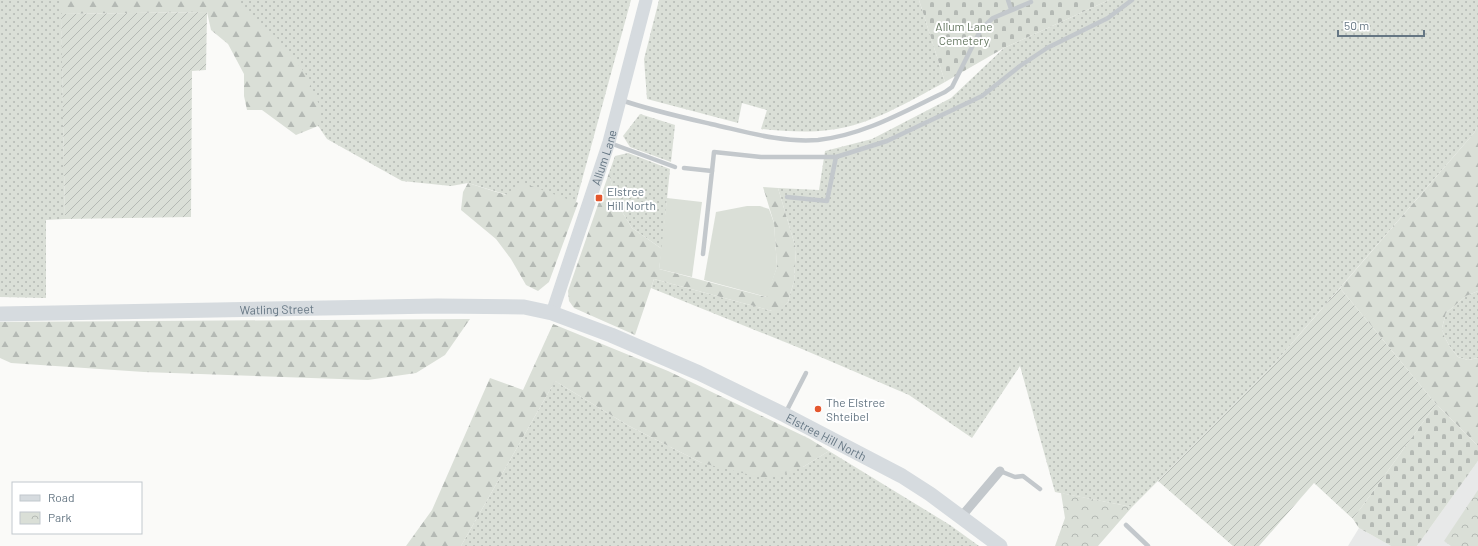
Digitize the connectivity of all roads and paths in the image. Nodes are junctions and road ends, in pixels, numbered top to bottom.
1 (646, 0) edge
2 (1008, 0) edge
3 (1132, 0) edge
4 (1031, 2) dead end
5 (1011, 10) junction
6 (621, 100) junction
7 (609, 142) junction
8 (836, 157) junction
9 (675, 167) dead end
10 (684, 168) dead end
11 (712, 170) junction
12 (787, 197) dead end
13 (702, 254) dead end
14 (552, 313) junction
15 (0, 314) edge
16 (806, 373) dead end
17 (785, 415) junction
18 (1000, 471) joint
19 (1040, 489) dead end
20 (961, 517) junction
21 (1126, 526) dead end
22 (1000, 546) edge
23 (1148, 546) edge

1 - 6 main road, Allum Lane
2 - 5 lane
3 - 8 lane
4 - 5 lane
5 - 6 lane
6 - 7 main road, Allum Lane
7 - 9 lane
7 - 14 main road, Allum Lane
8 - 11 lane
8 - 12 lane
10 - 11 lane
11 - 13 lane
14 - 15 main road, Watling Street
14 - 17 main road, Elstree Hill North
16 - 17 lane
17 - 20 main road, Elstree Hill North
18 - 19 lane
18 - 20 street
20 - 22 main road, Elstree Hill North
21 - 23 lane

